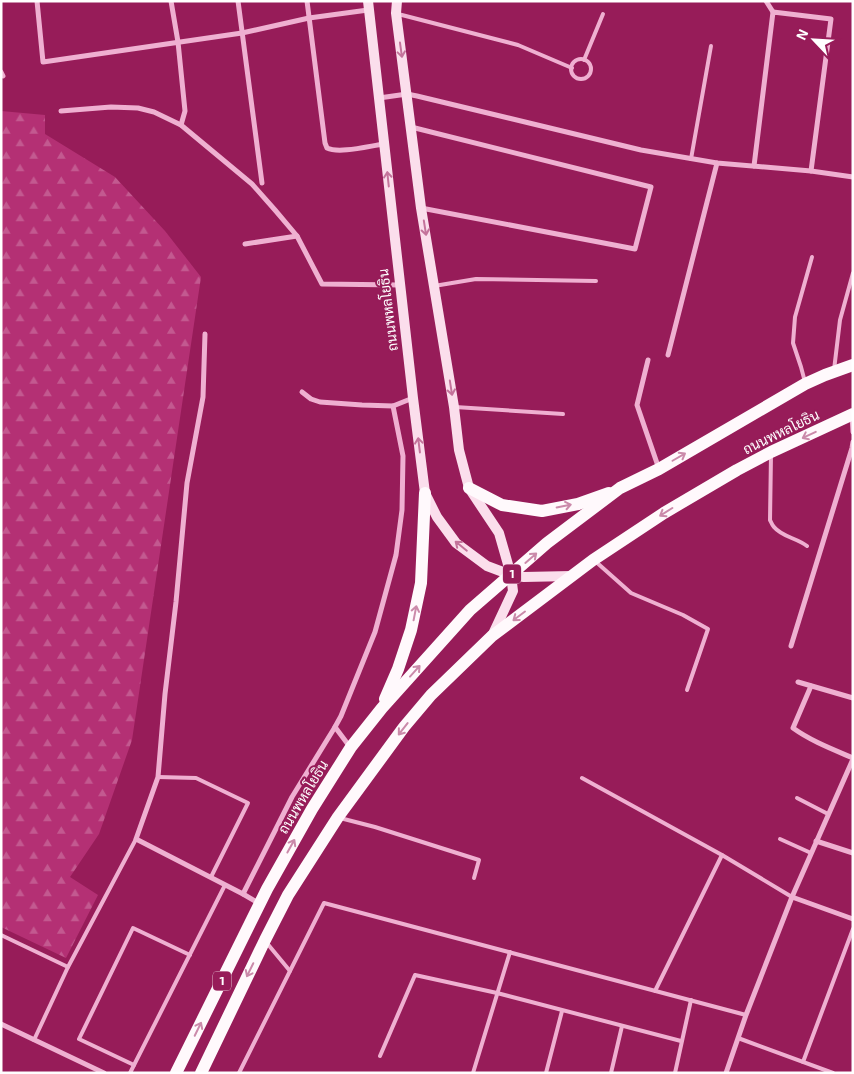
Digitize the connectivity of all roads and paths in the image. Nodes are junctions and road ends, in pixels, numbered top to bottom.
1 (37, 1) edge
2 (172, 1) edge
3 (238, 1) edge
4 (307, 1) edge
5 (397, 1) edge
6 (766, 1) edge
7 (368, 6) edge
8 (773, 12) junction
9 (396, 13) junction
10 (603, 14) dead end
11 (309, 18) junction
12 (242, 32) junction
13 (178, 42) junction
14 (711, 46) dead end
15 (584, 60) junction
16 (572, 68) junction
17 (407, 94) junction
18 (378, 98) junction
19 (61, 111) dead end
20 (182, 125) junction
21 (411, 127) junction
22 (384, 144) junction
23 (691, 159) junction
24 (717, 164) junction
25 (754, 166) junction
26 (811, 171) junction
27 (853, 177) edge
28 (262, 183) dead end
29 (421, 208) junction
30 (297, 236) junction
31 (245, 244) dead end
32 (812, 257) dead end
33 (853, 273) edge
34 (596, 281) dead end
35 (400, 285) junction
36 (434, 286) junction
37 (205, 334) dead end
38 (668, 355) dead end
39 (648, 360) dead end
40 (853, 365) edge
41 (834, 372) junction
42 (805, 384) junction
43 (302, 392) dead end
44 (413, 398) junction
45 (394, 406) junction
46 (454, 407) junction
47 (562, 414) dead end
48 (852, 414) edge
49 (853, 432) edge
50 (853, 442) edge
51 (771, 452) junction
52 (659, 469) junction
53 (468, 488) junction
54 (620, 488) junction
55 (425, 494) junction
56 (807, 546) dead end
57 (593, 560) junction
58 (511, 575) junction
59 (571, 576) junction
60 (492, 636) junction
61 (790, 646) dead end
62 (798, 682) dead end
63 (811, 686) junction
64 (687, 690) dead end
65 (853, 698) edge
66 (382, 708) junction
67 (335, 727) junction
68 (350, 747) junction
69 (853, 758) edge
70 (158, 777) junction
71 (582, 778) dead end
72 (797, 798) dead end
73 (828, 814) junction
74 (338, 817) junction
75 (136, 839) junction
76 (780, 839) dead end
77 (816, 841) junction
78 (811, 853) junction
79 (853, 853) edge
80 (722, 856) junction
81 (211, 877) junction
82 (474, 878) dead end
83 (225, 885) junction
84 (243, 894) junction
85 (792, 897) junction
86 (260, 904) junction
87 (853, 919) edge
88 (853, 929) edge
89 (1, 935) edge
90 (265, 940) junction
91 (510, 952) junction
92 (190, 955) junction
93 (68, 967) junction
94 (290, 971) junction
95 (655, 991) junction
96 (497, 994) junction
97 (691, 1000) junction
98 (562, 1011) junction
99 (746, 1015) junction
100 (1, 1024) edge
101 (622, 1026) junction
102 (738, 1038) junction
103 (34, 1040) junction
104 (681, 1041) junction
105 (380, 1056) dead end
106 (803, 1062) junction
107 (134, 1065) junction
108 (104, 1073) edge
109 (130, 1073) edge
110 (176, 1073) edge
111 (202, 1073) edge
112 (240, 1073) edge
113 (473, 1073) edge
114 (546, 1073) edge
115 (611, 1073) edge
116 (675, 1073) edge
117 (726, 1073) edge
118 (833, 1073) edge

1 - 13 street
2 - 13 street
3 - 12 street
4 - 11 street
5 - 9 main road, ถนนพหลโยธิน
6 - 8 street
7 - 11 street
7 - 18 main road, ถนนพหลโยธิน
8 - 25 street
8 - 26 street
9 - 16 lane
9 -> 17 main road, ถนนพหลโยธิน
10 - 15 lane
11 - 12 street
11 - 22 street
12 - 13 street
12 - 28 street
13 - 20 street
14 - 23 lane
15 - 16 lane
15 - 16 lane
17 - 18 street
17 - 21 main road, ถนนพหลโยธิน
17 - 23 street
18 - 22 main road, ถนนพหลโยธิน
19 - 20 street
20 - 30 street
21 - 29 main road, ถนนพหลโยธิน
21 - 29 street
35 -> 22 main road, ถนนพหลโยธิน
23 - 24 street
24 - 25 street
24 - 38 street
25 - 26 street
26 - 27 street
29 -> 36 main road, ถนนพหลโยธิน
30 - 31 street
30 - 35 street
32 - 42 lane
33 - 41 lane
34 - 36 lane
35 - 44 main road, ถนนพหลโยธิน
36 -> 46 main road, ถนนพหลโยธิน
37 - 70 street
39 - 52 street
40 - 41 main road, ถนนพหลโยธิน / 1
41 - 42 main road, ถนนพหลโยธิน / 1
52 -> 42 main road, ถนนพหลโยธิน / 1
43 - 45 street
44 - 45 street
55 -> 44 main road, ถนนพหลโยธิน
45 - 67 street
46 - 47 lane
46 - 53 main road, ถนนพหลโยธิน
48 - 49 street
48 -> 51 main road, ถนนพหลโยธิน / 1
50 - 61 street
51 - 56 lane
51 -> 57 main road, ถนนพหลโยธิน / 1
52 - 54 main road, ถนนพหลโยธิน / 1
53 -> 54 main road
53 - 58 main road, ถนนพหลโยธิน
58 -> 54 main road, ถนนพหลโยธิน / 1
58 -> 55 main road, ถนนพหลโยธิน
66 -> 55 main road
57 - 59 main road, ถนนพหลโยธิน / 1
57 - 64 lane
58 - 59 main road, ถนนพหลโยธิน
58 - 60 main road, ถนนพหลโยธิน
66 -> 58 main road, ถนนพหลโยธิน / 1
59 -> 60 main road, ถนนพหลโยธิน / 1
60 -> 74 main road, ถนนพหลโยธิน / 1
62 - 63 street
63 - 65 street
63 - 69 street
66 - 68 main road, ถนนพหลโยธิน / 1
67 - 68 street
67 - 84 street
86 -> 68 main road, ถนนพหลโยธิน / 1
69 - 73 street
70 - 75 street
70 - 81 lane
71 - 80 lane
72 - 73 lane
73 - 77 street
74 - 82 lane
74 - 90 main road, ถนนพหลโยธิน / 1
75 - 81 street
75 - 93 lane
76 - 78 lane
77 - 78 street
77 - 79 street
78 - 85 street
80 - 85 lane
80 - 95 lane
81 - 83 street
83 - 84 street
83 - 92 lane
84 - 86 street
85 - 87 street
85 - 99 street
110 -> 86 main road, ถนนพหลโยธิน / 1
88 - 106 lane
89 - 93 lane
90 - 94 lane
90 -> 111 main road, ถนนพหลโยธิน / 1
91 - 94 lane
91 - 95 lane
91 - 96 lane
92 - 107 lane
92 - 107 lane
93 - 103 lane
94 - 112 lane
95 - 97 lane
96 - 98 lane
96 - 105 lane
96 - 113 lane
97 - 99 lane
97 - 104 lane
98 - 101 lane
98 - 114 lane
99 - 102 street
100 - 103 street
101 - 104 lane
101 - 115 lane
102 - 106 lane
102 - 117 street
103 - 108 street
104 - 116 lane
106 - 118 lane
107 - 109 lane

